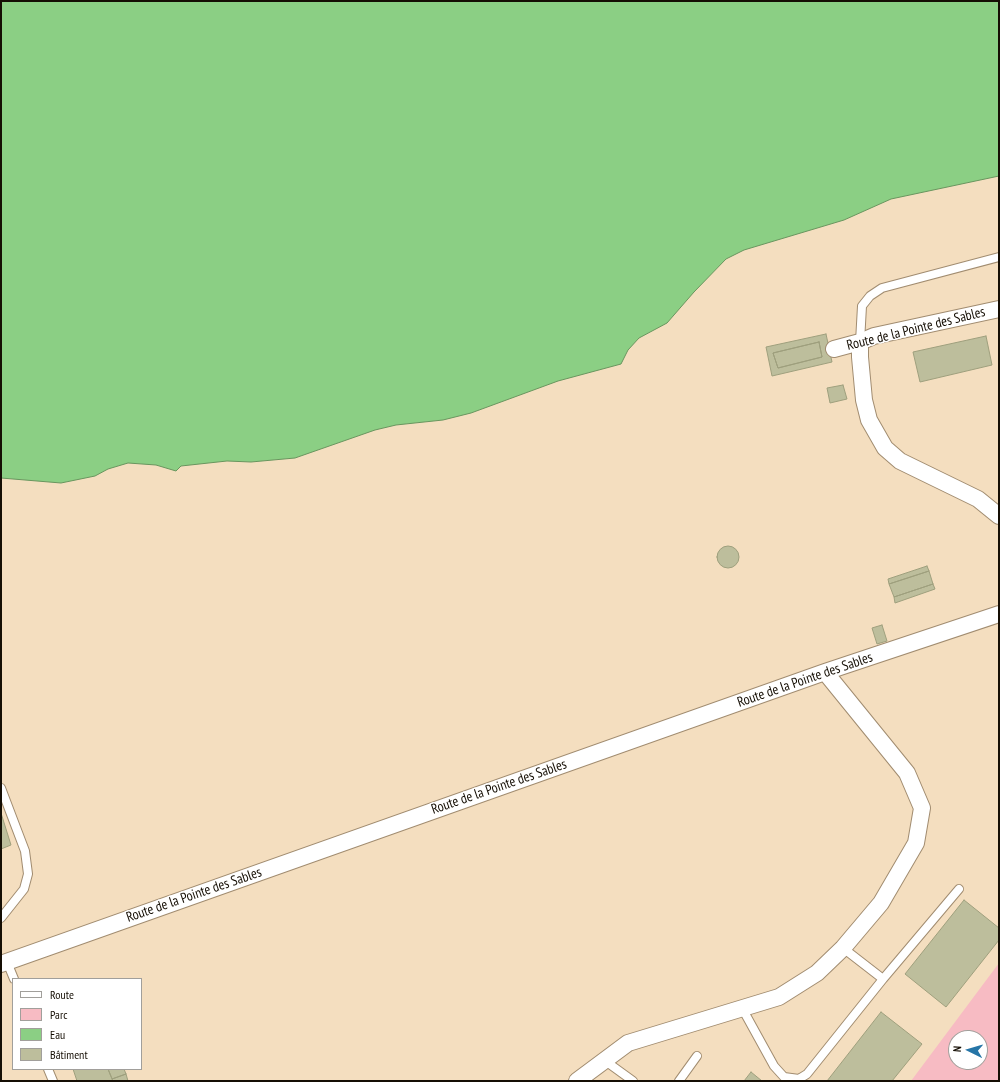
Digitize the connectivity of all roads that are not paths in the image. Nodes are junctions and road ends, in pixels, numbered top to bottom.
1 (999, 257) edge
2 (999, 309) edge
3 (860, 342) junction
4 (834, 349) dead end
5 (999, 516) edge
6 (999, 614) edge
7 (825, 672) junction
8 (1, 788) edge
9 (959, 889) dead end
10 (1, 918) edge
11 (842, 948) junction
12 (4, 963) edge
13 (13, 978) edge
14 (883, 979) junction
15 (742, 1008) junction
16 (697, 1056) dead end
17 (604, 1060) junction
18 (48, 1070) edge
19 (53, 1081) edge
20 (577, 1081) edge
21 (633, 1081) edge
22 (679, 1081) edge

1 - 3 lane
2 - 3 street, Route de la Pointe des Sables
3 - 4 street, Route de la Pointe des Sables
3 - 5 street
6 - 7 street, Route de la Pointe des Sables
7 - 11 street
7 - 12 street, Route de la Pointe des Sables
8 - 10 lane
9 - 14 lane
11 - 14 lane
11 - 15 street
12 - 13 lane
14 - 15 lane
15 - 17 street
16 - 22 lane
17 - 20 street
17 - 21 lane
18 - 19 lane

